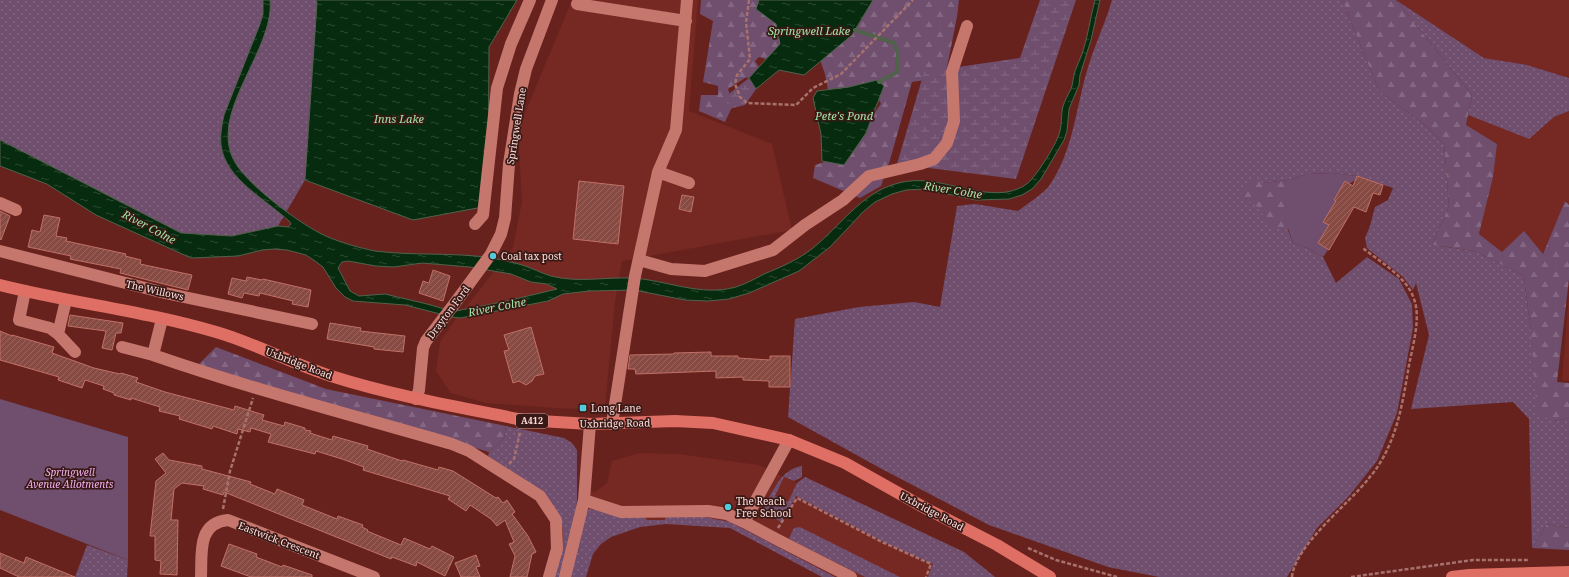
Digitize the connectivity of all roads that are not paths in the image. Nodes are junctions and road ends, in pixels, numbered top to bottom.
1 (530, 0) edge
2 (552, 0) edge
3 (688, 0) edge
4 (577, 4) dead end
5 (686, 21) junction
6 (967, 26) dead end
7 (511, 44) junction
8 (533, 50) junction
9 (658, 172) junction
10 (689, 183) dead end
11 (0, 203) edge
12 (16, 210) dead end
13 (475, 224) dead end
14 (0, 250) edge
15 (491, 254) joint
16 (639, 260) junction
17 (0, 284) edge
18 (25, 291) junction
19 (66, 300) junction
20 (162, 319) junction
21 (312, 324) dead end
22 (58, 334) junction
23 (122, 347) dead end
24 (75, 352) dead end
25 (153, 355) junction
26 (416, 399) junction
27 (590, 424) junction
28 (612, 424) junction
29 (789, 440) junction
30 (584, 500) junction
31 (744, 522) junction
32 (1569, 572) edge
33 (201, 577) edge
34 (374, 577) edge
35 (550, 577) edge
36 (565, 577) edge
37 (851, 577) edge
38 (1048, 577) edge
39 (1452, 577) edge

1 - 7 street
2 - 8 street, Springwell Lane
3 - 5 street
4 - 5 street
5 - 9 street
6 - 16 street
7 - 8 street
7 - 13 street
8 - 15 street, Springwell Lane
9 - 10 street
9 - 16 street
11 - 12 street
14 - 21 street, The Willows
15 - 26 street, Drayton Ford
16 - 28 street
17 - 18 main road, Uxbridge Road / A412
18 - 19 main road, Uxbridge Road / A412
18 - 22 street
19 - 20 main road, Uxbridge Road / A412
19 - 22 street
20 - 25 street
20 - 26 main road, Uxbridge Road / A412
22 - 24 street
23 - 25 street
25 - 35 street
26 - 27 main road, Uxbridge Road / A412
27 - 28 main road, Uxbridge Road / A412
27 - 30 street
28 - 29 main road, Uxbridge Road / A412
29 - 31 street
29 - 38 main road, Uxbridge Road / A412
30 - 31 street
30 - 36 street
31 - 37 street
32 - 39 main road
33 - 34 street, Eastwick Crescent

